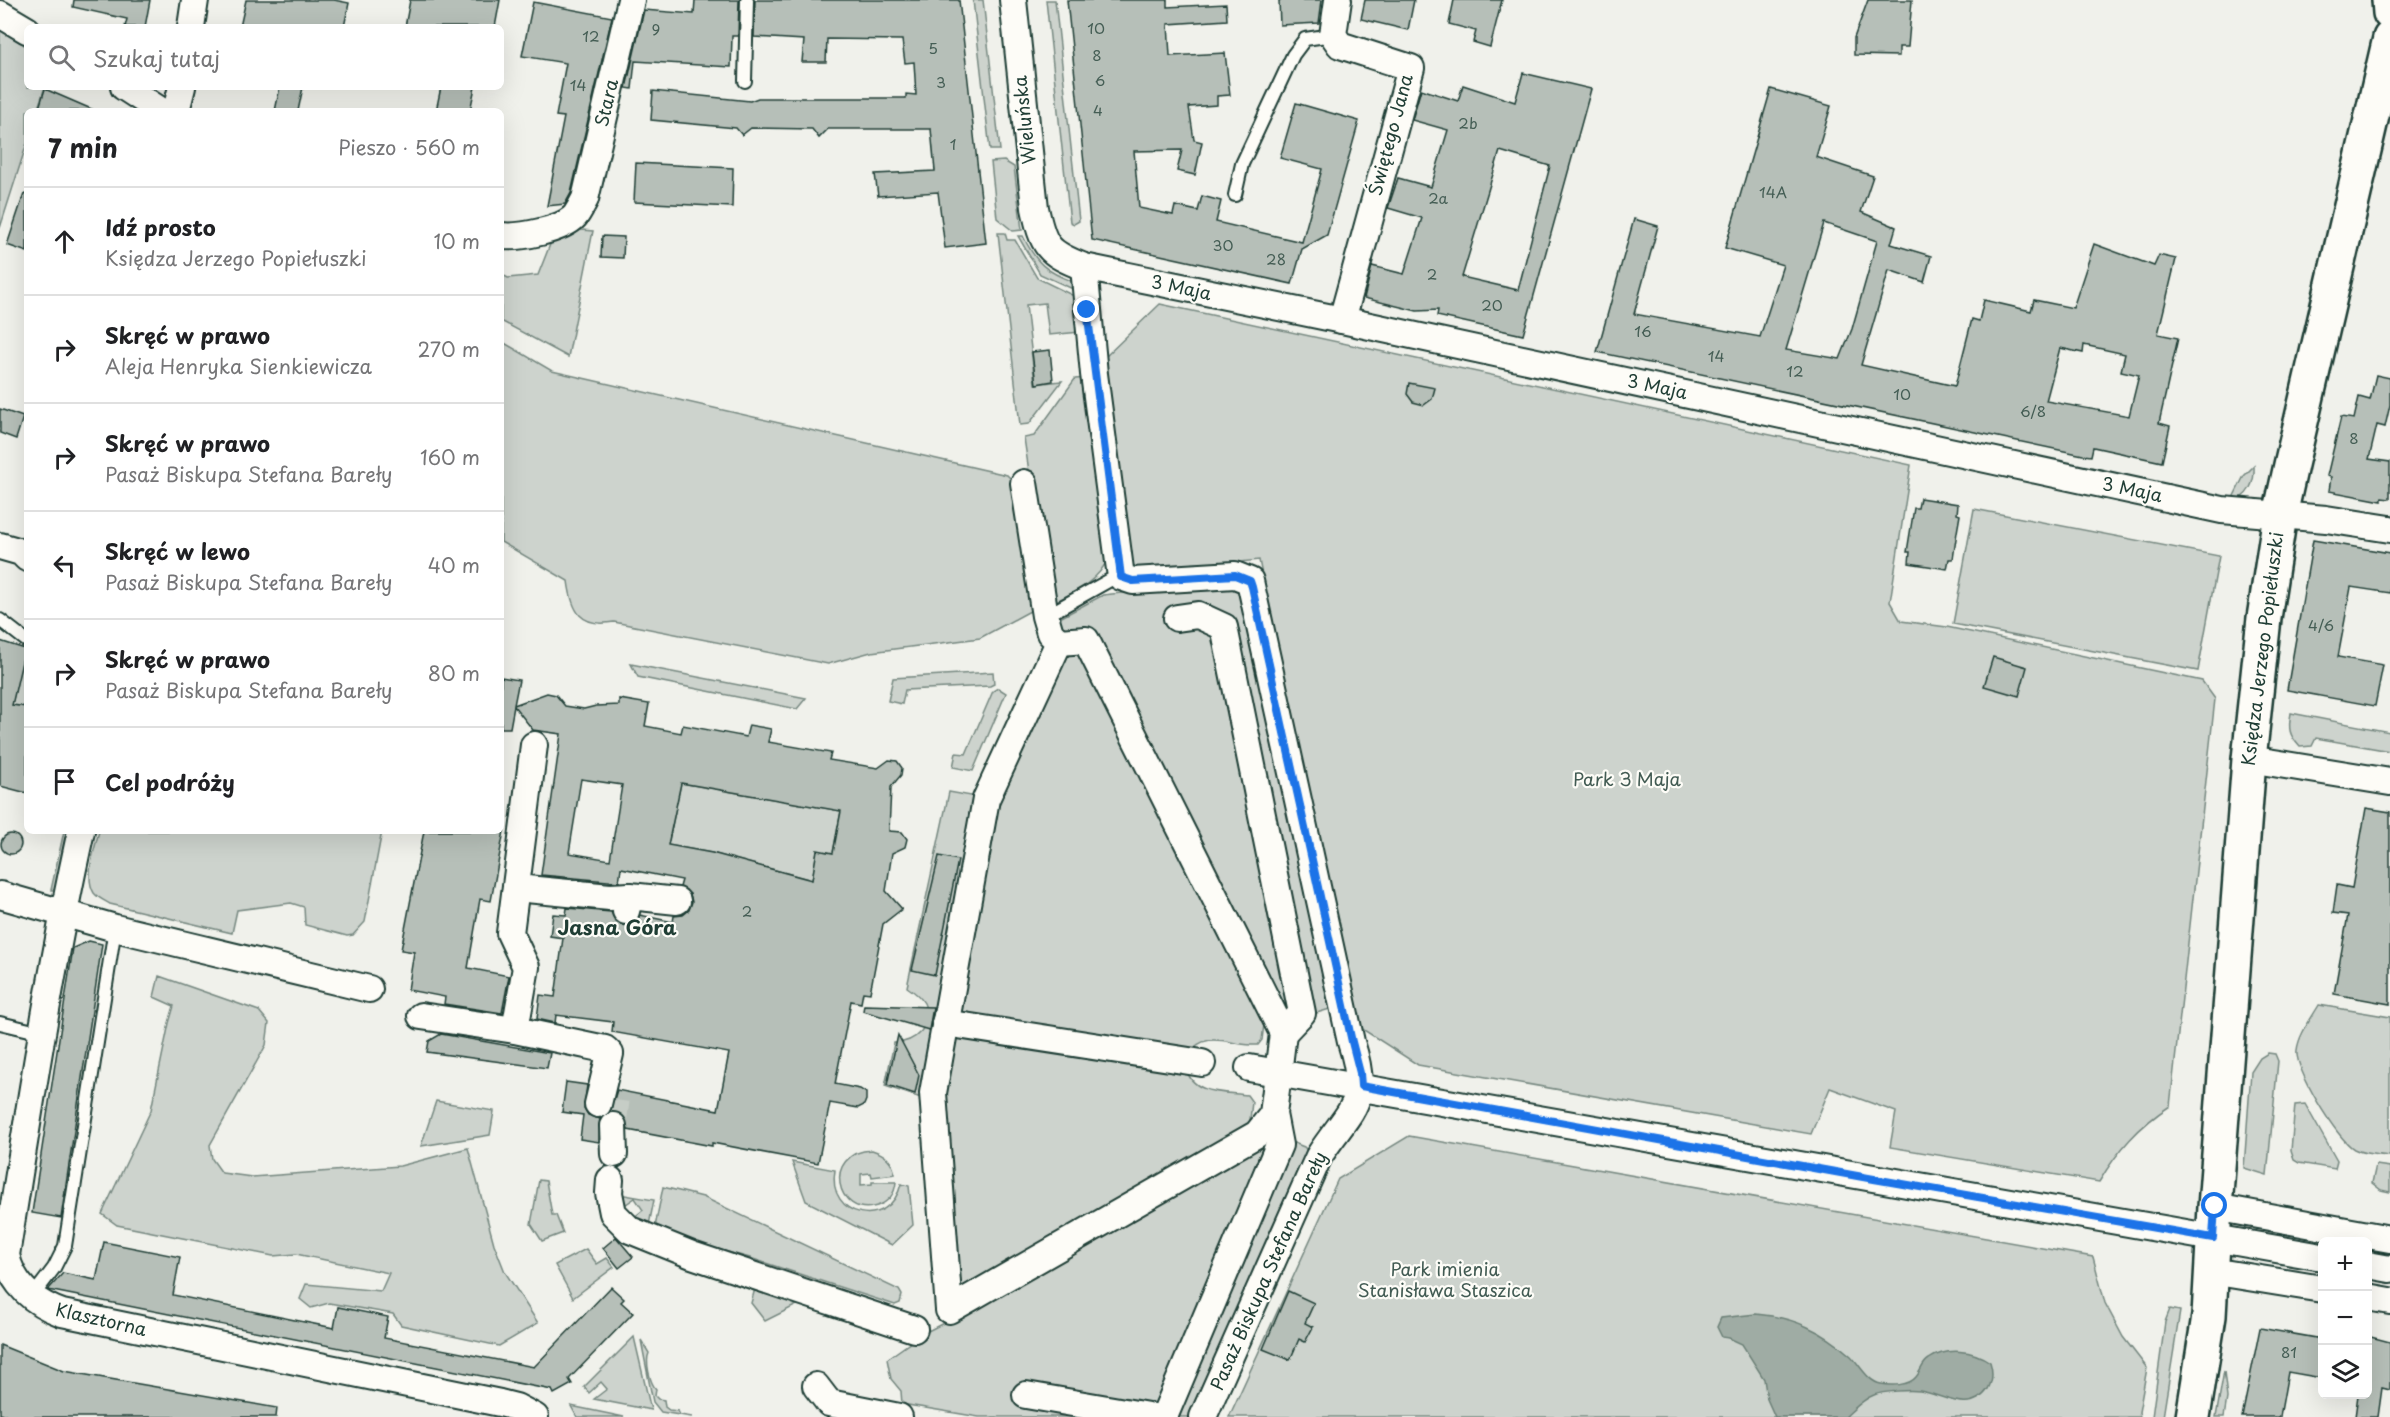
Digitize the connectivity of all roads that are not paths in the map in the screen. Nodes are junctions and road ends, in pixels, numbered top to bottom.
1 (195, 0) edge
2 (631, 0) edge
3 (747, 0) edge
4 (1013, 0) edge
5 (1338, 0) edge
6 (2389, 0) edge
7 (2390, 13) edge
8 (0, 14) edge
9 (191, 24) edge
10 (24, 28) edge
11 (1333, 35) junction
12 (2390, 38) edge
13 (745, 81) dead end
14 (129, 90) edge
15 (181, 90) edge
16 (156, 108) edge
17 (177, 108) edge
18 (1235, 195) dead end
19 (504, 236) edge
20 (1042, 239) joint
21 (1084, 267) junction
22 (1342, 320) junction
23 (1024, 483) dead end
24 (2280, 515) junction
25 (2390, 529) edge
26 (1121, 577) junction
27 (1041, 618) junction
28 (1177, 618) dead end
29 (0, 620) edge
30 (24, 639) edge
31 (1059, 642) junction
32 (534, 745) dead end
33 (2249, 759) junction
34 (2390, 782) edge
35 (80, 834) edge
36 (516, 888) junction
37 (0, 895) edge
38 (677, 901) dead end
39 (63, 913) junction
40 (115, 928) junction
41 (369, 989) dead end
42 (422, 1016) dead end
43 (0, 1023) edge
44 (945, 1023) junction
45 (515, 1030) junction
46 (42, 1033) junction
47 (1282, 1033) junction
48 (1202, 1063) dead end
49 (1249, 1068) dead end
50 (1278, 1072) junction
51 (1361, 1086) junction
52 (598, 1104) tunnel mouth
53 (1273, 1114) junction
54 (613, 1126) tunnel mouth
55 (614, 1154) dead end
56 (610, 1180) dead end
57 (2214, 1222) junction
58 (2390, 1239) edge
59 (2318, 1256) edge
60 (2372, 1266) edge
61 (2390, 1269) edge
62 (2211, 1271) junction
63 (2318, 1288) edge
64 (32, 1298) junction
65 (2372, 1298) edge
66 (2390, 1301) edge
67 (914, 1329) dead end
68 (816, 1386) dead end
69 (1026, 1395) dead end
70 (535, 1417) edge
71 (899, 1417) edge
72 (1154, 1417) edge
73 (1164, 1417) edge
74 (1203, 1417) edge
75 (2193, 1417) edge

1 - 9 street
2 - 19 street, Stara
3 - 13 lane
4 - 20 street, Wieluńska
5 - 11 street
6 - 7 main road
8 - 10 street
11 - 18 lane
11 - 22 street, Świętego Jana
12 - 24 main road, Księdza Jerzego Popiełuszki
14 - 16 street
15 - 17 street
20 - 21 street, 3 Maja
21 - 22 street, 3 Maja
21 - 26 street
22 - 24 street, 3 Maja
23 - 27 street
24 - 25 street, 3 Maja
24 - 33 main road, Księdza Jerzego Popiełuszki
26 - 27 lane
26 - 51 street
27 - 31 street
28 - 47 street
29 - 30 lane
31 - 44 street
31 - 47 street
32 - 36 street
33 - 34 street
33 - 57 main road, Księdza Jerzego Popiełuszki
35 - 39 street, Klasztorna
36 - 38 street
36 - 45 street
37 - 39 street
39 - 40 street
39 - 46 street, Klasztorna
40 - 41 street
40 - 64 lane
42 - 45 street
43 - 46 lane
44 - 48 street
44 - 53 street
45 - 52 street
46 - 64 street, Klasztorna
47 - 50 street
49 - 50 street
50 - 51 street
50 - 53 street
51 - 57 street
51 - 74 street, Pasaż Biskupa Stefana Bareły
53 - 73 street
54 - 55 street
56 - 67 street
57 - 58 street
57 - 59 street
57 - 62 main road, Księdza Jerzego Popiełuszki
60 - 61 street
62 - 63 street
62 - 75 main road, Księdza Jerzego Popiełuszki
64 - 70 street, Klasztorna
65 - 66 street
68 - 71 street
69 - 72 street

